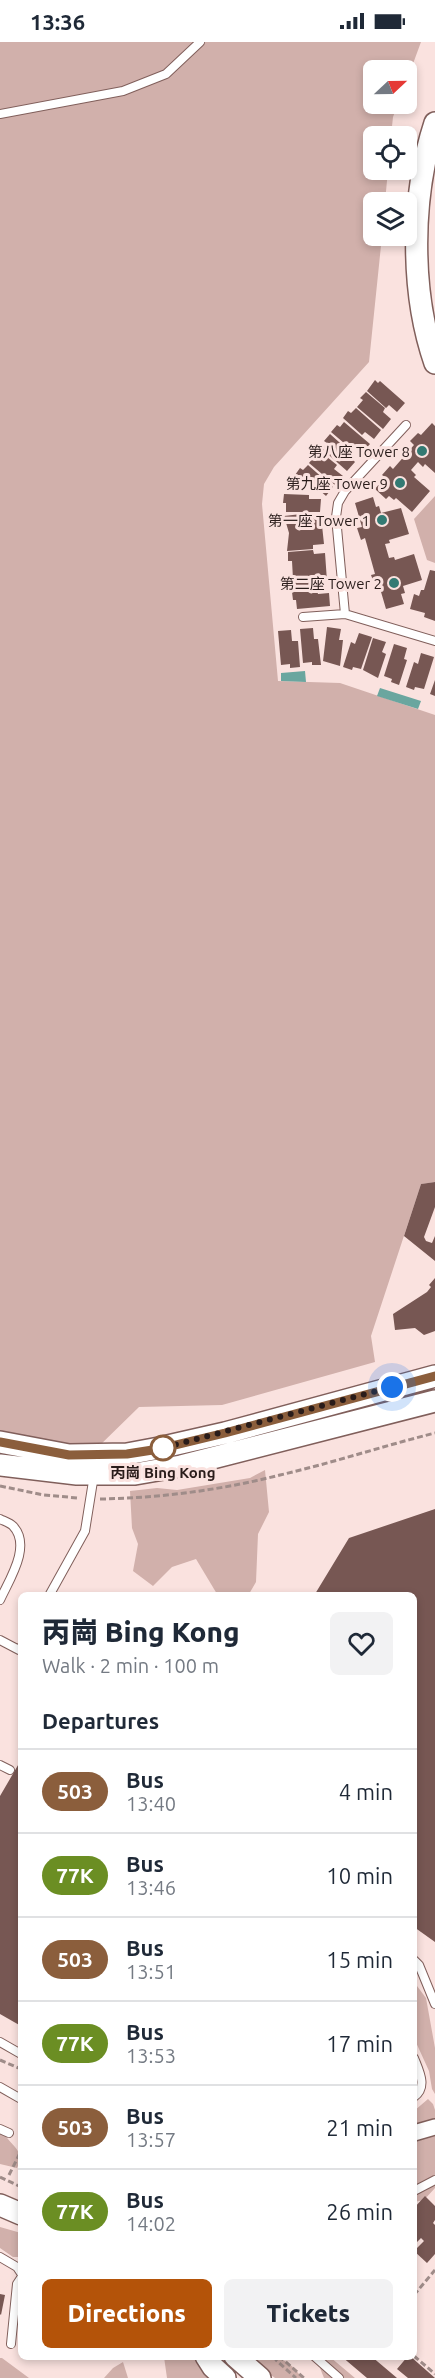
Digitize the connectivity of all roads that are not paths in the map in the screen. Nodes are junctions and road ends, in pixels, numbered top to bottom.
1 (200, 42) edge
2 (0, 114) edge
3 (435, 123) edge
4 (428, 322) edge
5 (435, 363) edge
6 (406, 425) dead end
7 (345, 614) junction
8 (303, 617) dead end
9 (435, 641) edge
10 (435, 1376) edge
11 (404, 1392) junction
12 (435, 1394) edge
13 (435, 1401) edge
14 (0, 1442) edge
15 (0, 1465) edge
16 (95, 1465) junction
17 (0, 1519) edge
18 (51, 1592) edge
19 (0, 1600) edge
20 (0, 1640) edge
21 (18, 1648) edge
22 (0, 1765) edge
23 (10, 1770) dead end
24 (417, 1963) edge
25 (435, 2004) edge
26 (0, 2042) edge
27 (18, 2052) edge
28 (417, 2067) edge
29 (0, 2087) edge
30 (417, 2094) edge
31 (18, 2097) edge
32 (435, 2127) edge
33 (0, 2129) edge
34 (417, 2132) edge
35 (9, 2133) dead end
36 (435, 2180) edge
37 (417, 2189) edge
38 (0, 2205) edge
39 (18, 2213) edge
40 (0, 2257) edge
41 (18, 2268) edge
42 (18, 2282) edge
43 (11, 2344) dead end
44 (209, 2360) edge
45 (240, 2360) edge
46 (319, 2360) edge
47 (225, 2378) edge
48 (260, 2378) edge
49 (339, 2378) edge

1 - 2 lane
3 - 4 main road
4 - 5 main road
6 - 7 lane
7 - 8 lane
7 - 9 lane
10 - 11 main road
11 - 12 lane
11 - 16 main road
13 - 16 main road
14 - 16 main road
15 - 16 main road
16 - 18 lane
17 - 19 lane
20 - 21 lane
22 - 23 lane
24 - 25 lane
26 - 27 lane
28 - 30 lane
29 - 31 lane
32 - 34 street
33 - 35 lane
36 - 37 lane
38 - 39 main road
40 - 41 lane
42 - 43 lane
44 - 47 main road
45 - 48 main road
46 - 49 lane

